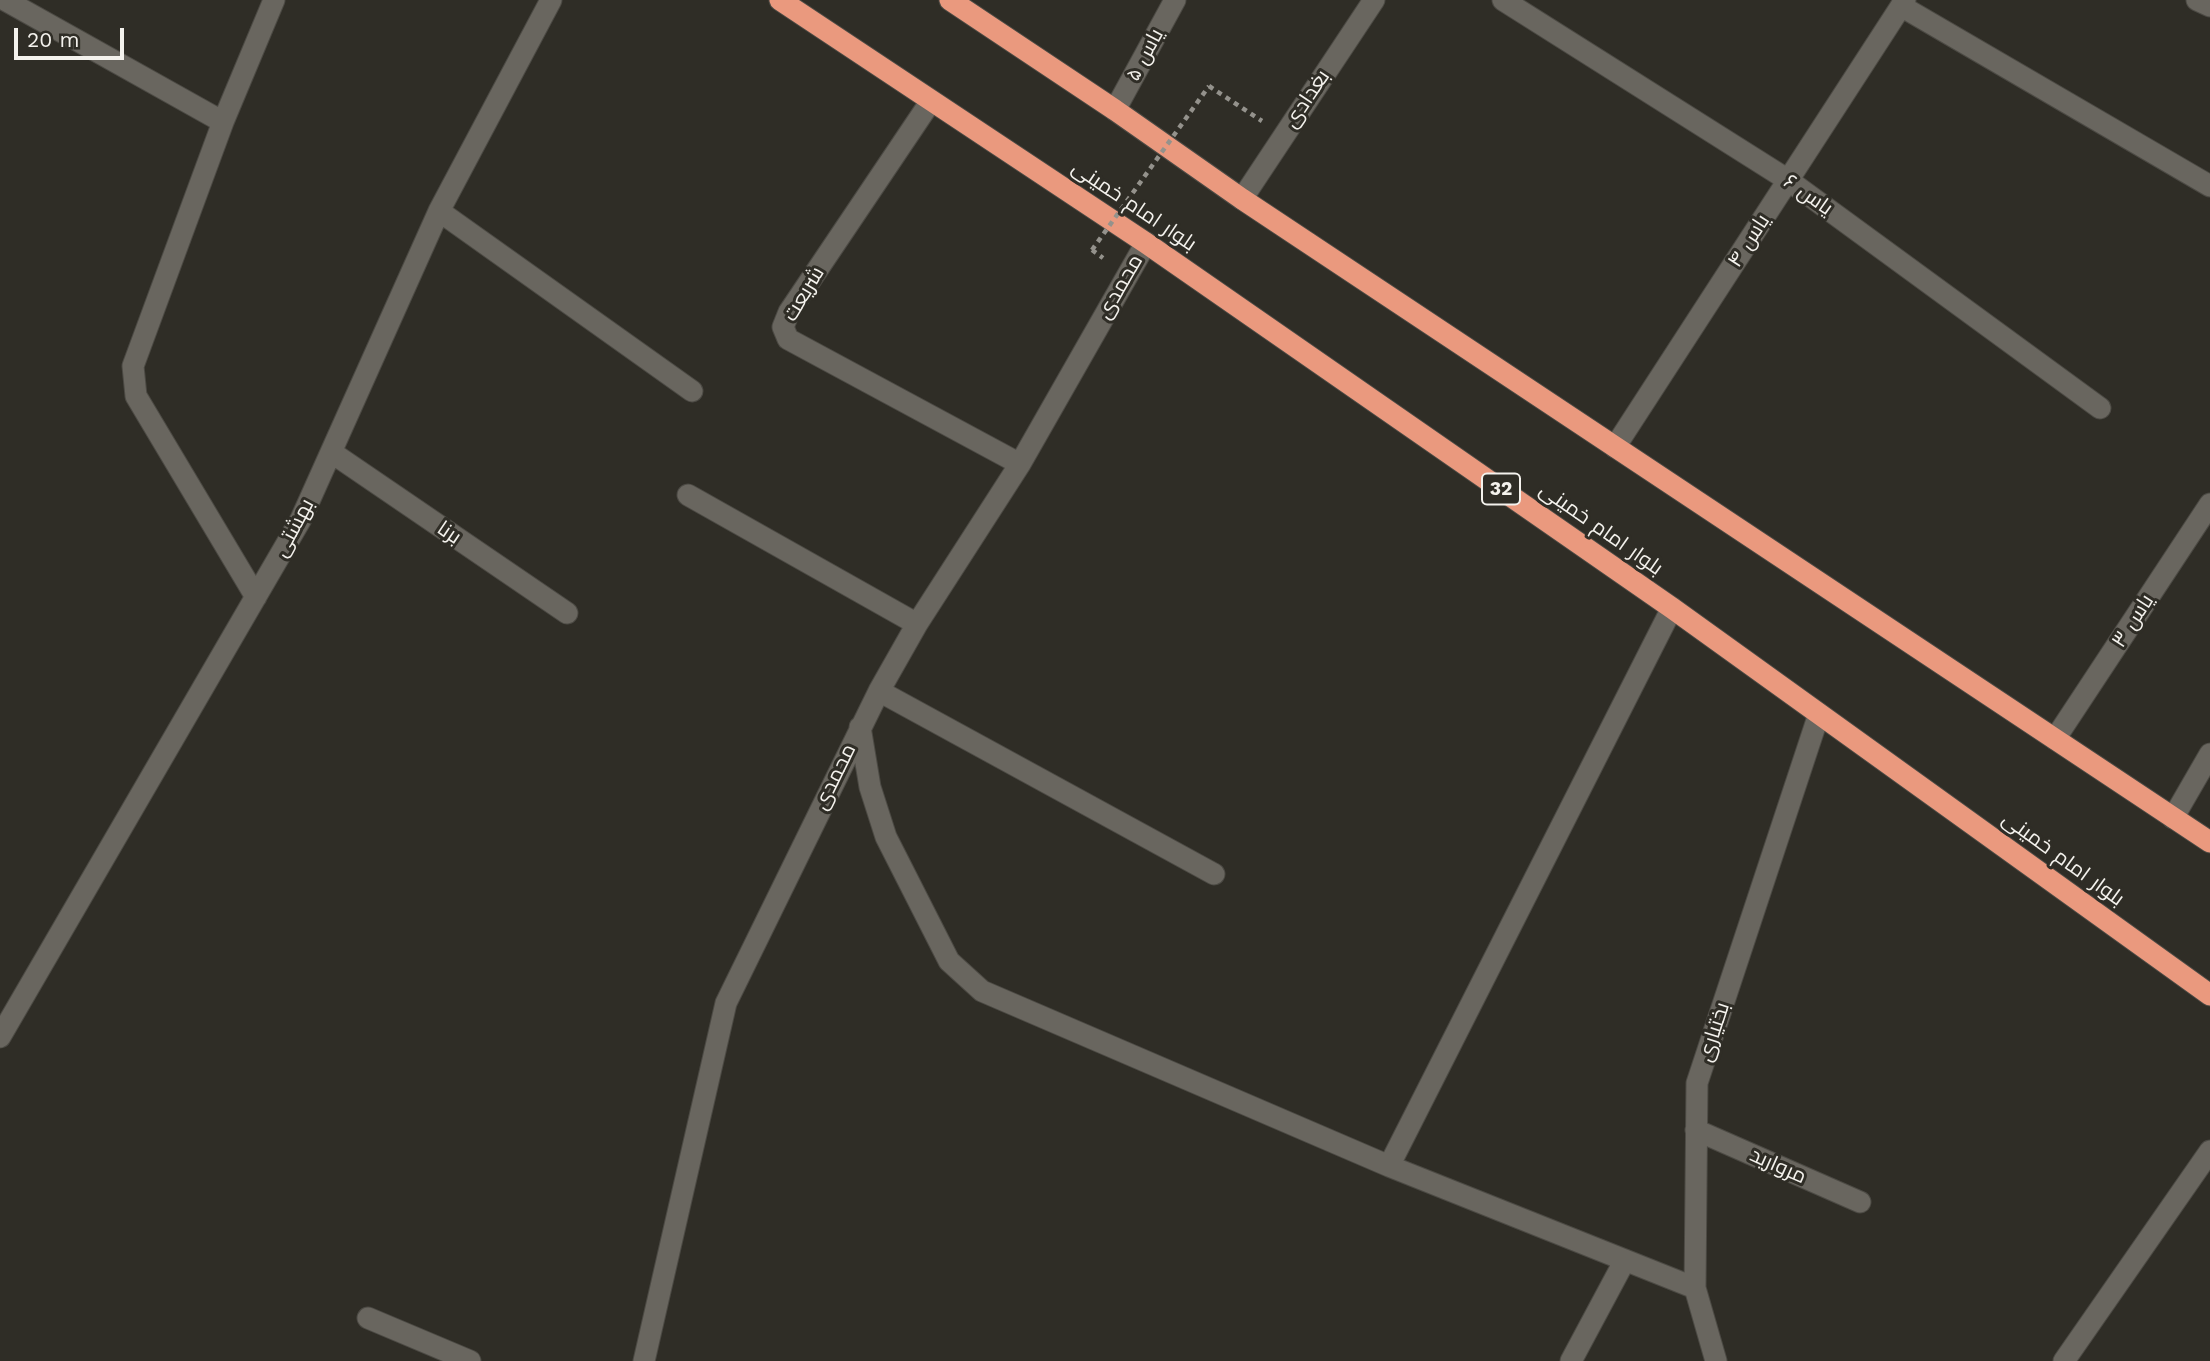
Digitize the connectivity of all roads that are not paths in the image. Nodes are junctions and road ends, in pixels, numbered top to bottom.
1 (5, 0) edge
2 (274, 0) edge
3 (551, 0) edge
4 (780, 0) edge
5 (950, 0) edge
6 (1175, 0) edge
7 (1374, 0) edge
8 (1503, 0) edge
9 (2197, 0) edge
10 (1903, 3) edge
11 (2210, 6) edge
12 (931, 101) junction
13 (1115, 110) junction
14 (223, 122) junction
15 (1788, 180) junction
16 (2210, 186) edge
17 (1242, 199) junction
18 (439, 211) junction
19 (1146, 243) junction
20 (692, 391) dead end
21 (2100, 408) dead end
22 (1615, 447) junction
23 (331, 452) junction
24 (1020, 464) junction
25 (688, 495) dead end
26 (2210, 504) edge
27 (256, 597) junction
28 (1672, 608) junction
29 (567, 613) dead end
30 (917, 624) junction
31 (879, 691) junction
32 (1819, 714) junction
33 (860, 727) junction
34 (2055, 739) junction
35 (2210, 754) edge
36 (2174, 818) junction
37 (2210, 842) edge
38 (1214, 874) dead end
39 (2210, 995) edge
40 (0, 1037) edge
41 (1696, 1130) junction
42 (2210, 1151) edge
43 (1389, 1166) junction
44 (1860, 1202) dead end
45 (1625, 1260) junction
46 (1695, 1288) junction
47 (368, 1318) dead end
48 (470, 1361) edge
49 (644, 1361) edge
50 (1571, 1361) edge
51 (1716, 1361) edge
52 (2064, 1361) edge

1 - 14 street
2 - 14 street
3 - 18 street, بهشتی
4 - 12 highway, بلوار امام خمینی / 32
5 - 13 highway
6 - 13 street, یاس ۵
7 - 17 street, بغدادی
8 - 15 street, یاس ۶
9 - 11 street
10 - 15 street, یاس ۴
10 - 16 street
12 - 19 highway, بلوار امام خمینی / 32
12 - 24 street, شریعت
13 - 17 highway
14 - 27 street
15 - 21 street, یاس ۶
15 - 22 street, یاس ۴
17 - 22 highway
18 - 20 street
18 - 23 street, بهشتی
19 - 24 street, محمدی
19 - 28 highway, بلوار امام خمینی / 32
22 - 34 highway
23 - 27 street, بهشتی
23 - 29 street, برنا
24 - 30 street, محمدی
25 - 30 street
26 - 34 street, یاس ۳
27 - 40 street, بهشتی
28 - 32 highway, بلوار امام خمینی / 32
28 - 43 street
30 - 31 street, محمدی
31 - 33 street, محمدی
31 - 38 street
32 - 39 highway, بلوار امام خمینی / 32
32 - 41 street, بختیاری
33 - 43 street
33 - 49 street, محمدی
34 - 36 highway
35 - 36 street
36 - 37 highway
41 - 44 street, مروارید
41 - 46 street, بختیاری
42 - 52 street
43 - 45 street
45 - 46 street
45 - 50 street
46 - 51 street, بختیاری
47 - 48 street

